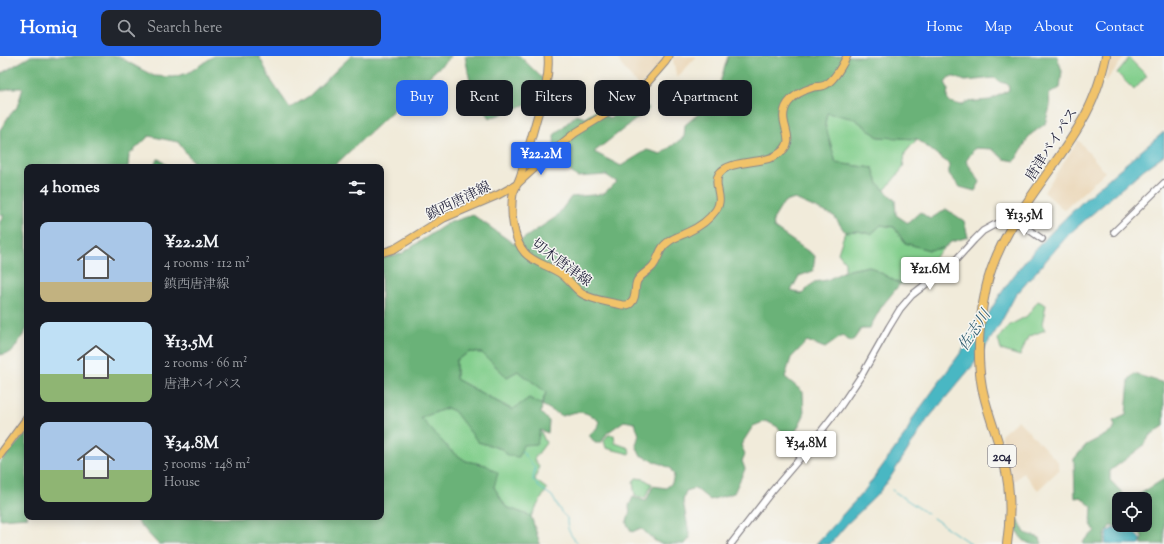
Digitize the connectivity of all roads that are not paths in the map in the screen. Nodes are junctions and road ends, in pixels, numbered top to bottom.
1 (548, 56) edge
2 (669, 56) edge
3 (847, 56) edge
4 (1106, 56) edge
5 (1164, 183) edge
6 (516, 186) junction
7 (1015, 222) junction
8 (1114, 232) dead end
9 (1042, 239) dead end
10 (384, 252) edge
11 (24, 422) edge
12 (0, 455) edge
13 (731, 544) edge
14 (1007, 544) edge

1 - 6 main road, 切木唐津線
2 - 6 main road, 鎮西唐津線
3 - 6 main road, 切木唐津線
4 - 7 highway, 唐津バイパス / 204
5 - 8 street
6 - 10 main road, 鎮西唐津線
7 - 9 street
7 - 13 street
7 - 14 highway, 唐津バイパス / 204
11 - 12 main road

